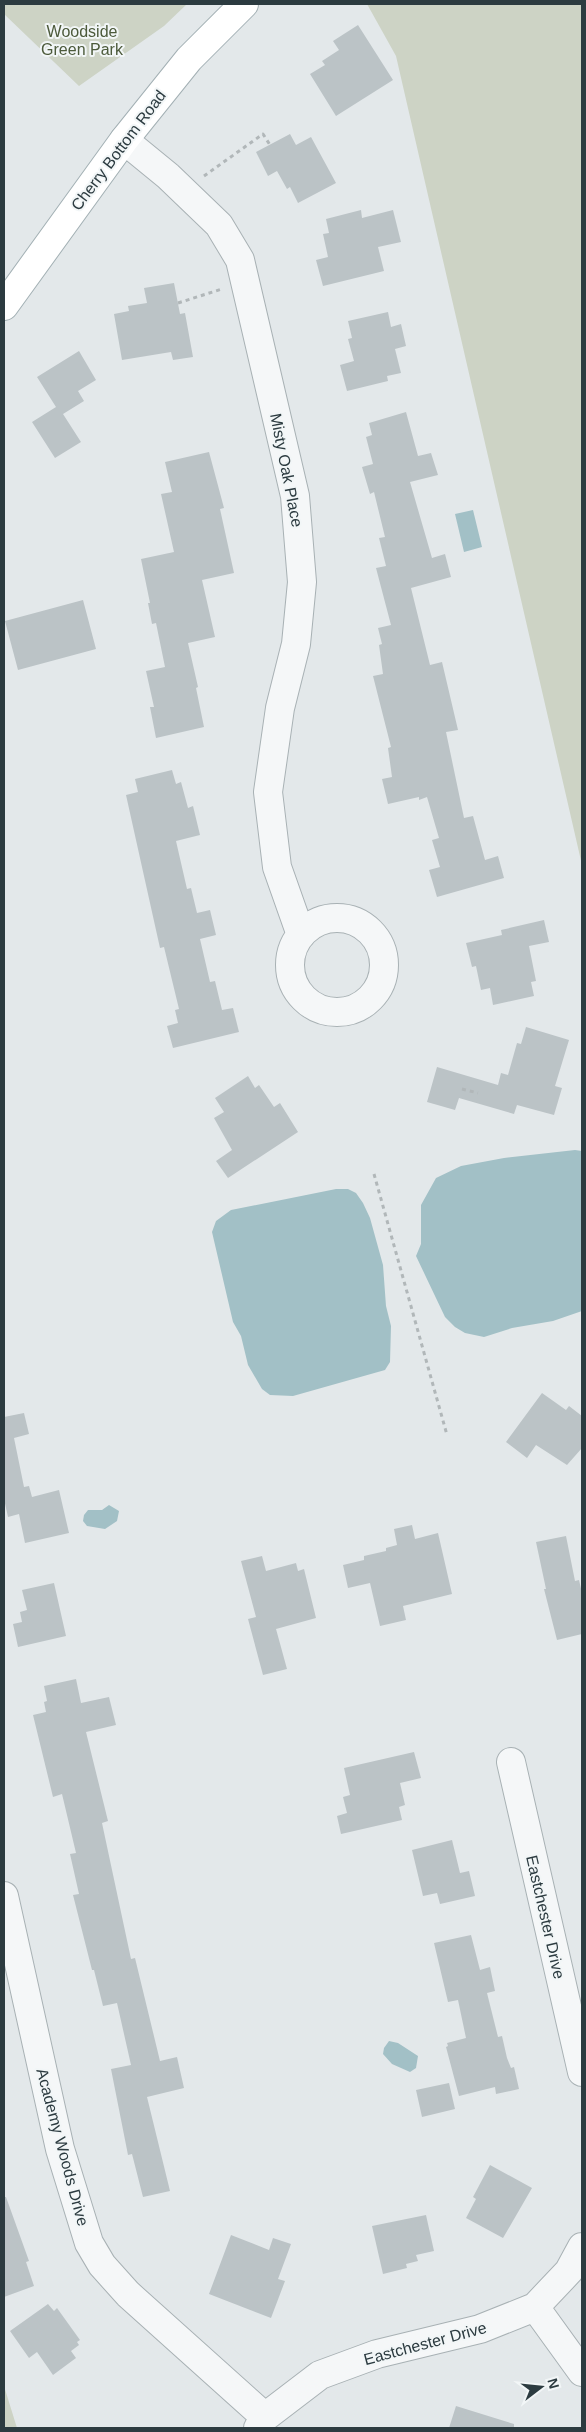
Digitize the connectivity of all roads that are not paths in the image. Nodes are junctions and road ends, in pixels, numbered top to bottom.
1 (244, 4) edge
2 (124, 140) junction
3 (4, 306) edge
4 (301, 935) dead end
5 (511, 1762) dead end
6 (4, 1896) edge
7 (582, 2072) edge
8 (582, 2247) edge
9 (535, 2308) junction
10 (582, 2372) edge
11 (261, 2423) edge

1 - 2 main road, Cherry Bottom Road
2 - 3 main road, Cherry Bottom Road
2 - 4 street, Misty Oak Place
5 - 7 street, Eastchester Drive
6 - 11 street, Academy Woods Drive
8 - 9 street, Eastchester Drive
9 - 10 street
9 - 11 street, Eastchester Drive

